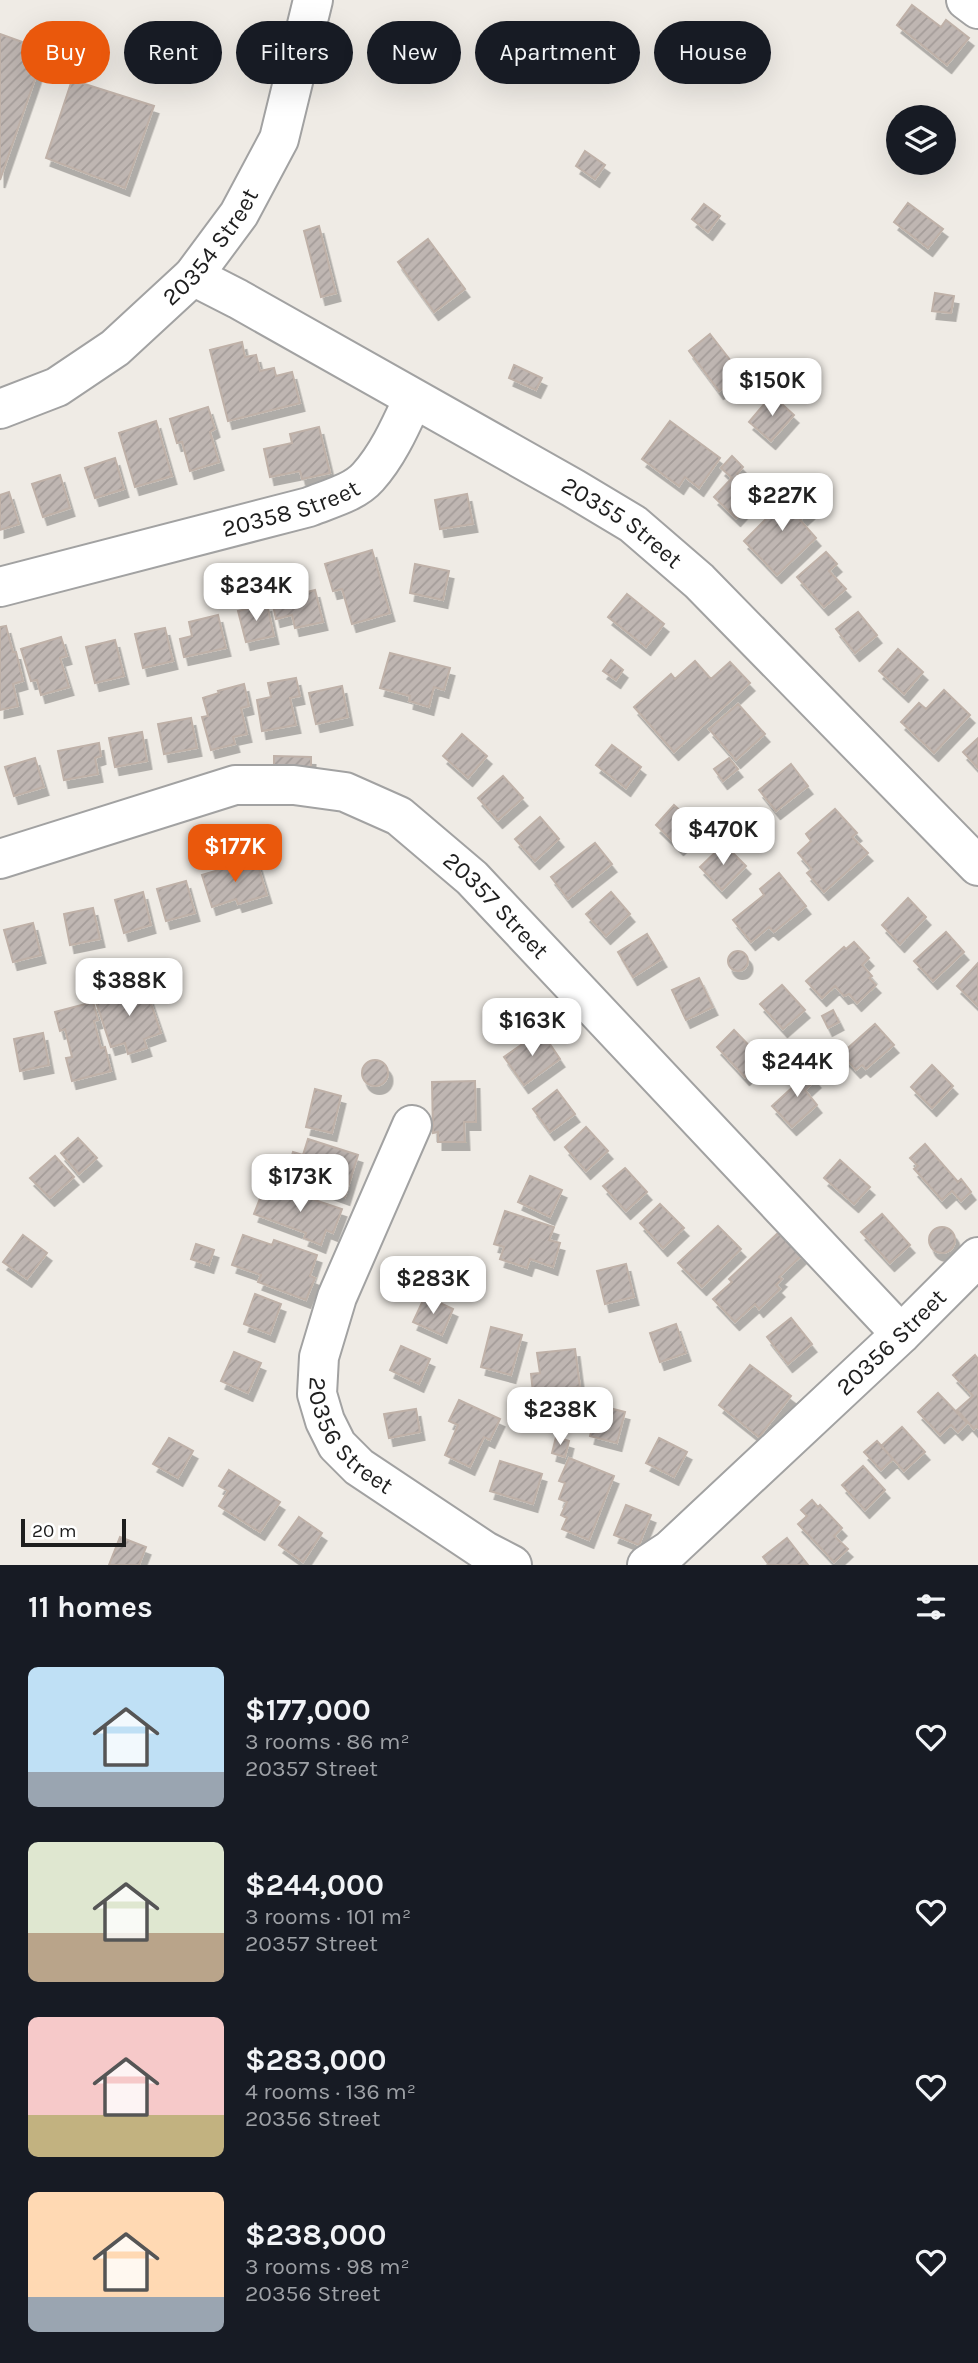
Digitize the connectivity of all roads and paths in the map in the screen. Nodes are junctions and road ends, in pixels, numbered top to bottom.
1 (313, 0) edge
2 (967, 0) edge
3 (978, 9) edge
4 (193, 276) junction
5 (413, 399) junction
6 (0, 409) edge
7 (0, 587) edge
8 (0, 859) edge
9 (978, 866) edge
10 (412, 1125) dead end
11 (978, 1257) edge
12 (901, 1334) junction
13 (512, 1565) edge
14 (647, 1565) edge

1 - 4 street, 20354 Street
2 - 3 street
4 - 5 street, 20355 Street
4 - 6 street, 20354 Street
5 - 7 street, 20358 Street
5 - 9 street, 20355 Street
8 - 12 street, 20357 Street
10 - 13 street, 20356 Street
11 - 12 street, 20356 Street
12 - 14 street, 20356 Street

